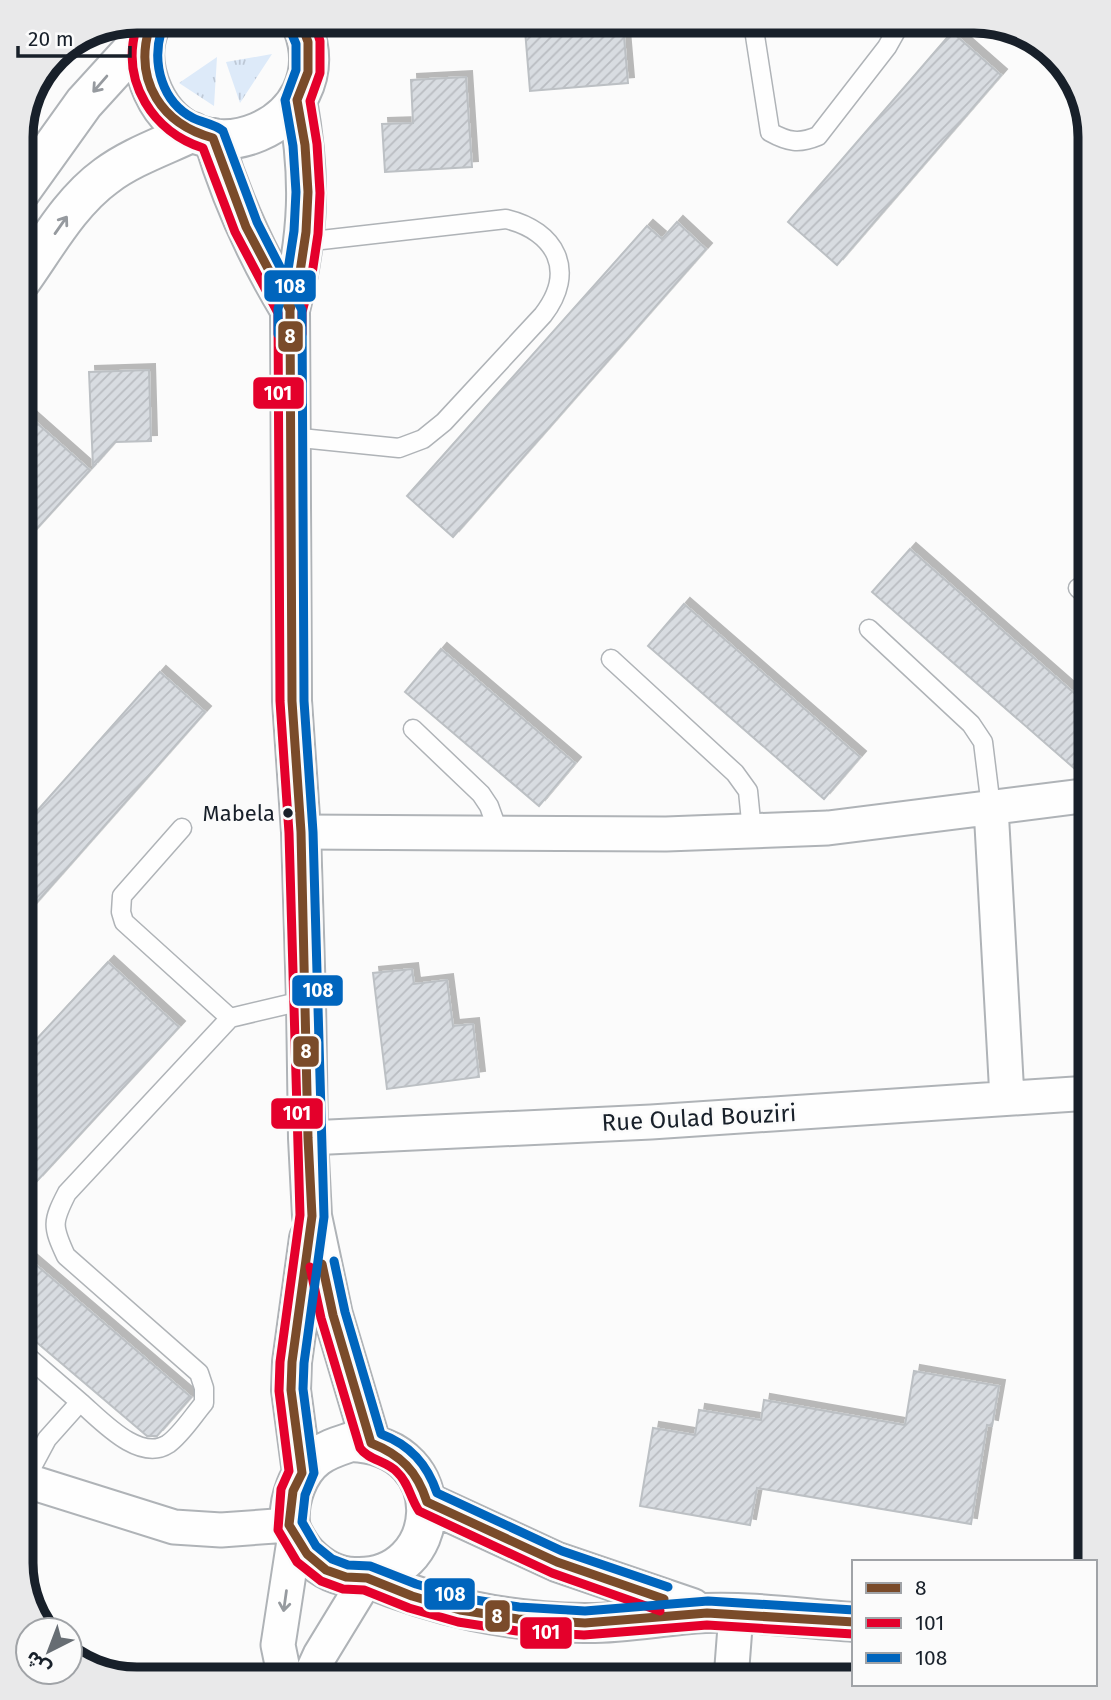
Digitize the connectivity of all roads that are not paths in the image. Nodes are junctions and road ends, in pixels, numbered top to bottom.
1 (147, 33) edge
2 (148, 33) edge
3 (305, 33) edge
4 (754, 33) edge
5 (895, 33) edge
6 (297, 100) junction
7 (203, 135) junction
8 (33, 174) edge
9 (304, 242) junction
10 (33, 264) edge
11 (290, 310) junction
12 (290, 436) junction
13 (869, 629) dead end
14 (611, 659) dead end
15 (413, 729) dead end
16 (1078, 796) edge
17 (992, 807) junction
18 (182, 828) dead end
19 (498, 831) junction
20 (752, 831) junction
21 (301, 832) junction
22 (306, 1000) junction
23 (230, 1018) junction
24 (1078, 1094) edge
25 (1007, 1098) junction
26 (308, 1138) junction
27 (312, 1216) junction
28 (33, 1361) edge
29 (80, 1402) junction
30 (371, 1443) junction
31 (33, 1462) edge
32 (302, 1472) junction
33 (33, 1483) edge
34 (426, 1502) junction
35 (292, 1530) junction
36 (367, 1578) junction
37 (722, 1614) junction
38 (852, 1622) edge
39 (283, 1667) edge
40 (314, 1667) edge
41 (730, 1667) edge

1 -> 8 main road
2 - 7 main road
3 - 6 main road
4 - 5 lane
6 - 7 main road
6 - 9 main road
10 -> 7 main road
7 - 11 main road
9 - 11 main road
9 - 12 lane
11 - 12 main road
12 - 21 main road
13 - 17 lane
14 - 20 lane
15 - 19 lane
16 - 17 street
17 - 20 street
17 - 25 street
18 - 23 lane
19 - 20 street
19 - 21 street
21 - 22 main road
22 - 23 lane
22 - 26 main road
23 - 29 lane
24 - 25 street, Rue Oulad Bouziri
25 - 26 street, Rue Oulad Bouziri
26 - 27 main road
27 - 30 main road
27 - 32 main road
28 - 29 lane
29 - 31 lane
30 - 32 main road
30 - 34 main road
32 - 35 main road
33 - 35 street
34 - 36 main road
34 - 37 main road
35 - 36 main road
35 -> 39 street
36 - 37 main road
36 - 40 street
37 - 38 main road
37 - 41 street

